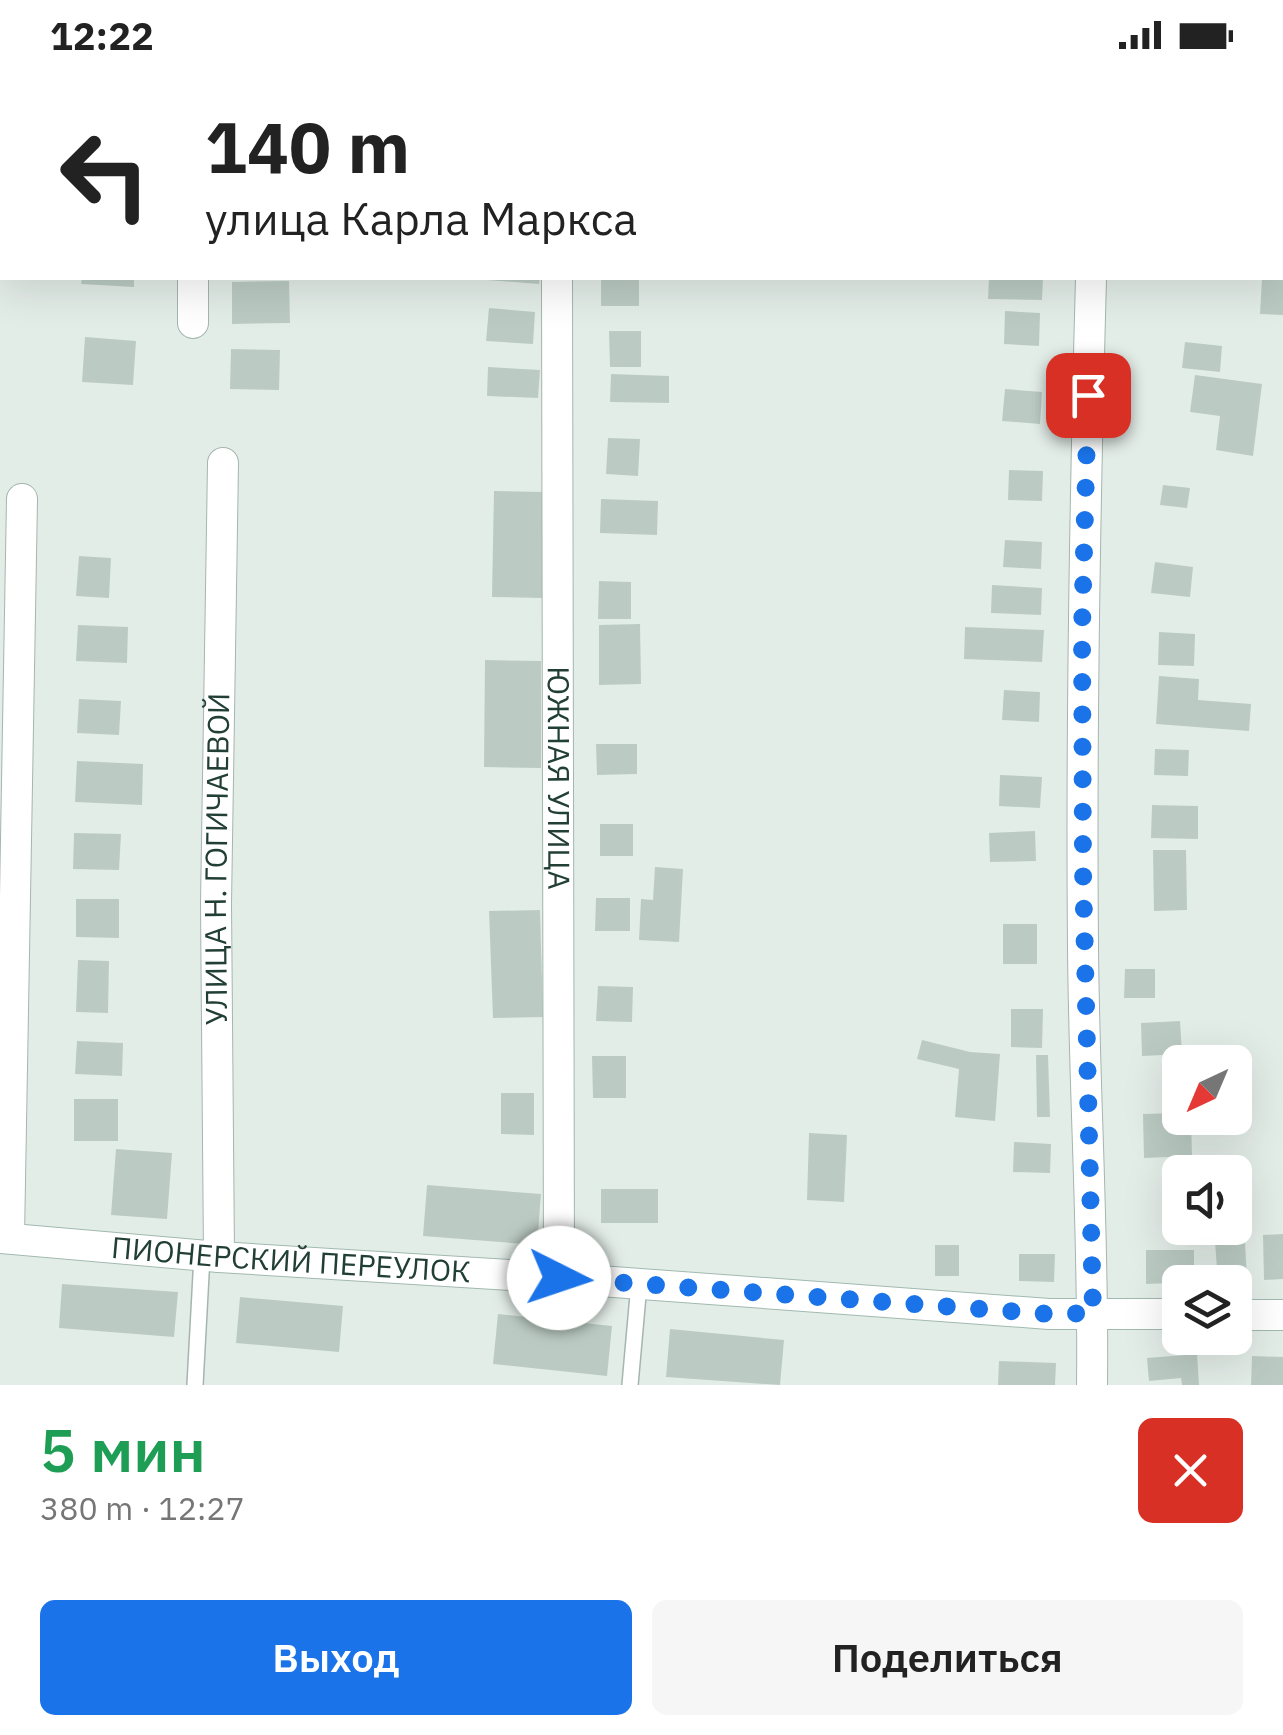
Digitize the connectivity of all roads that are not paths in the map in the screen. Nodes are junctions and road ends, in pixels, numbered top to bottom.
1 (193, 280) edge
2 (557, 280) edge
3 (1092, 280) edge
4 (193, 323) dead end
5 (223, 463) dead end
6 (22, 498) dead end
7 (5, 1238) edge
8 (210, 1256) junction
9 (559, 1278) junction
10 (639, 1284) junction
11 (1093, 1313) junction
12 (1162, 1314) edge
13 (1252, 1315) edge
14 (1283, 1315) edge
15 (194, 1385) edge
16 (630, 1385) edge
17 (1092, 1385) edge

1 - 4 street
2 - 9 street, ЮЖНАЯ УЛИЦА
3 - 11 street
5 - 8 street, УЛИЦА Н. ГОГИЧАЕВОЙ
6 - 7 street
7 - 8 street, ПИОНЕРСКИЙ ПЕРЕУЛОК
8 - 9 street, ПИОНЕРСКИЙ ПЕРЕУЛОК
8 - 15 lane
9 - 10 street, ПИОНЕРСКИЙ ПЕРЕУЛОК
10 - 11 street, ПИОНЕРСКИЙ ПЕРЕУЛОК
10 - 16 lane
11 - 12 street, ПИОНЕРСКИЙ ПЕРЕУЛОК
11 - 17 street
13 - 14 street

